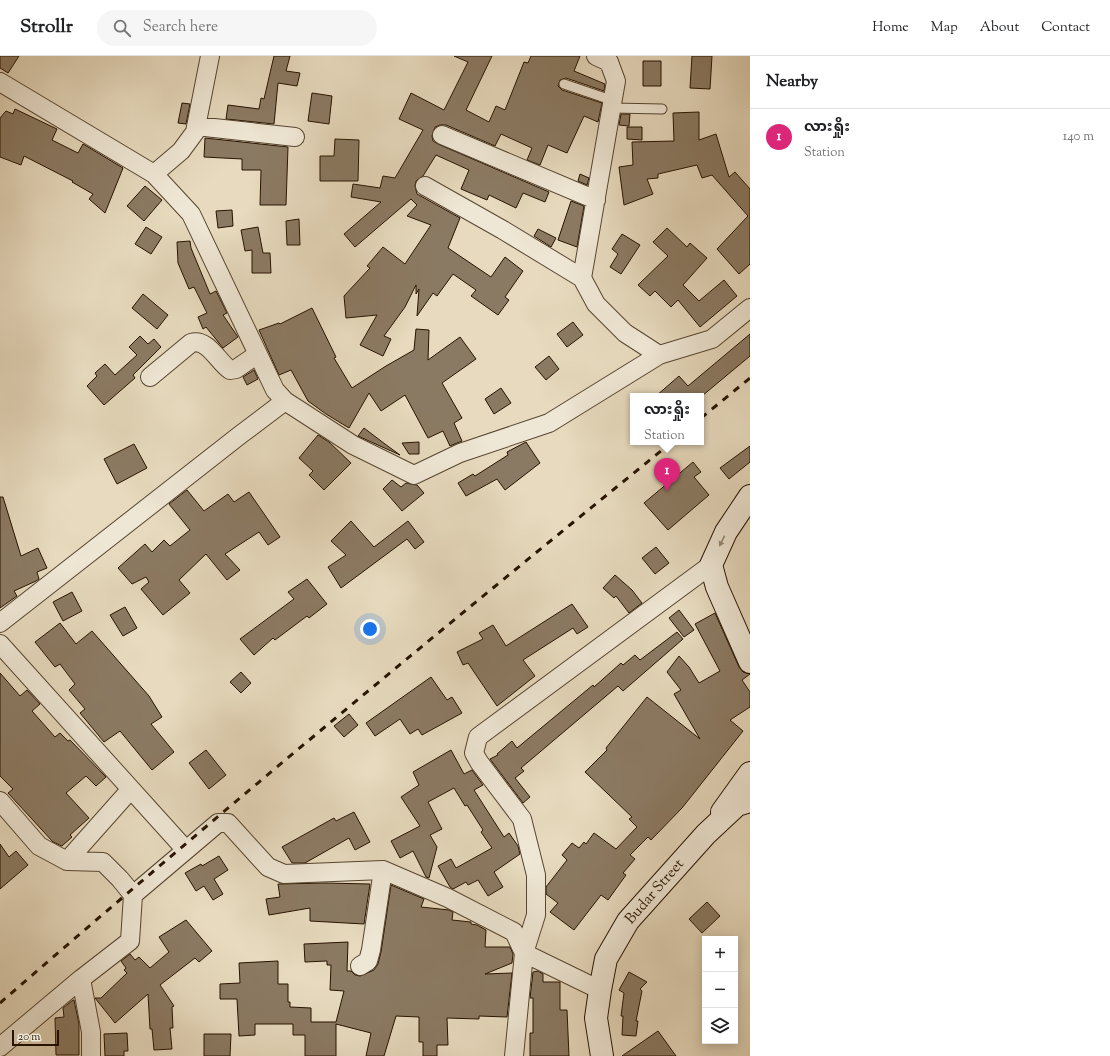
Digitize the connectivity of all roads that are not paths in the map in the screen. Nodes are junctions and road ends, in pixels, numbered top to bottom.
1 (210, 56) edge
2 (596, 56) edge
3 (0, 82) edge
4 (564, 84) dead end
5 (613, 104) junction
6 (662, 109) dead end
7 (196, 126) junction
8 (442, 135) dead end
9 (295, 137) dead end
10 (154, 174) junction
11 (425, 186) dead end
12 (596, 200) junction
13 (582, 278) junction
14 (750, 308) edge
15 (258, 354) junction
16 (659, 356) junction
17 (150, 377) dead end
18 (285, 402) junction
19 (750, 496) edge
20 (744, 513) edge
21 (711, 565) junction
22 (0, 623) edge
23 (0, 644) edge
24 (750, 662) edge
25 (750, 773) edge
26 (131, 789) junction
27 (0, 801) edge
28 (750, 801) edge
29 (706, 834) junction
30 (185, 849) junction
31 (67, 861) junction
32 (383, 870) junction
33 (133, 895) junction
34 (524, 953) junction
35 (360, 966) dead end
36 (81, 979) junction
37 (600, 990) junction
38 (0, 1047) edge
39 (91, 1056) edge
40 (514, 1056) edge
41 (602, 1056) edge

1 - 7 street
2 - 5 street
3 - 10 street
4 - 5 lane
5 - 6 lane
5 - 12 street
7 - 9 street
7 - 10 street
8 - 12 street
10 - 15 street
11 - 13 street
12 - 13 street
13 - 16 street
14 - 16 street
15 - 17 street
15 - 18 street
16 - 18 street
18 - 22 street
19 - 20 main road
20 -> 21 main road
21 - 24 main road
21 - 34 street
23 - 26 street
25 - 29 main road
26 - 30 street
26 - 31 street
27 - 31 street
28 - 29 main road, Budar Street
29 - 37 main road, Budar Street
30 - 32 street
30 - 33 street
31 - 33 street
32 - 34 street
32 - 35 street
33 - 36 street
34 - 37 street
34 - 40 street
36 - 38 street
36 - 39 street
37 - 41 main road, Budar Street

